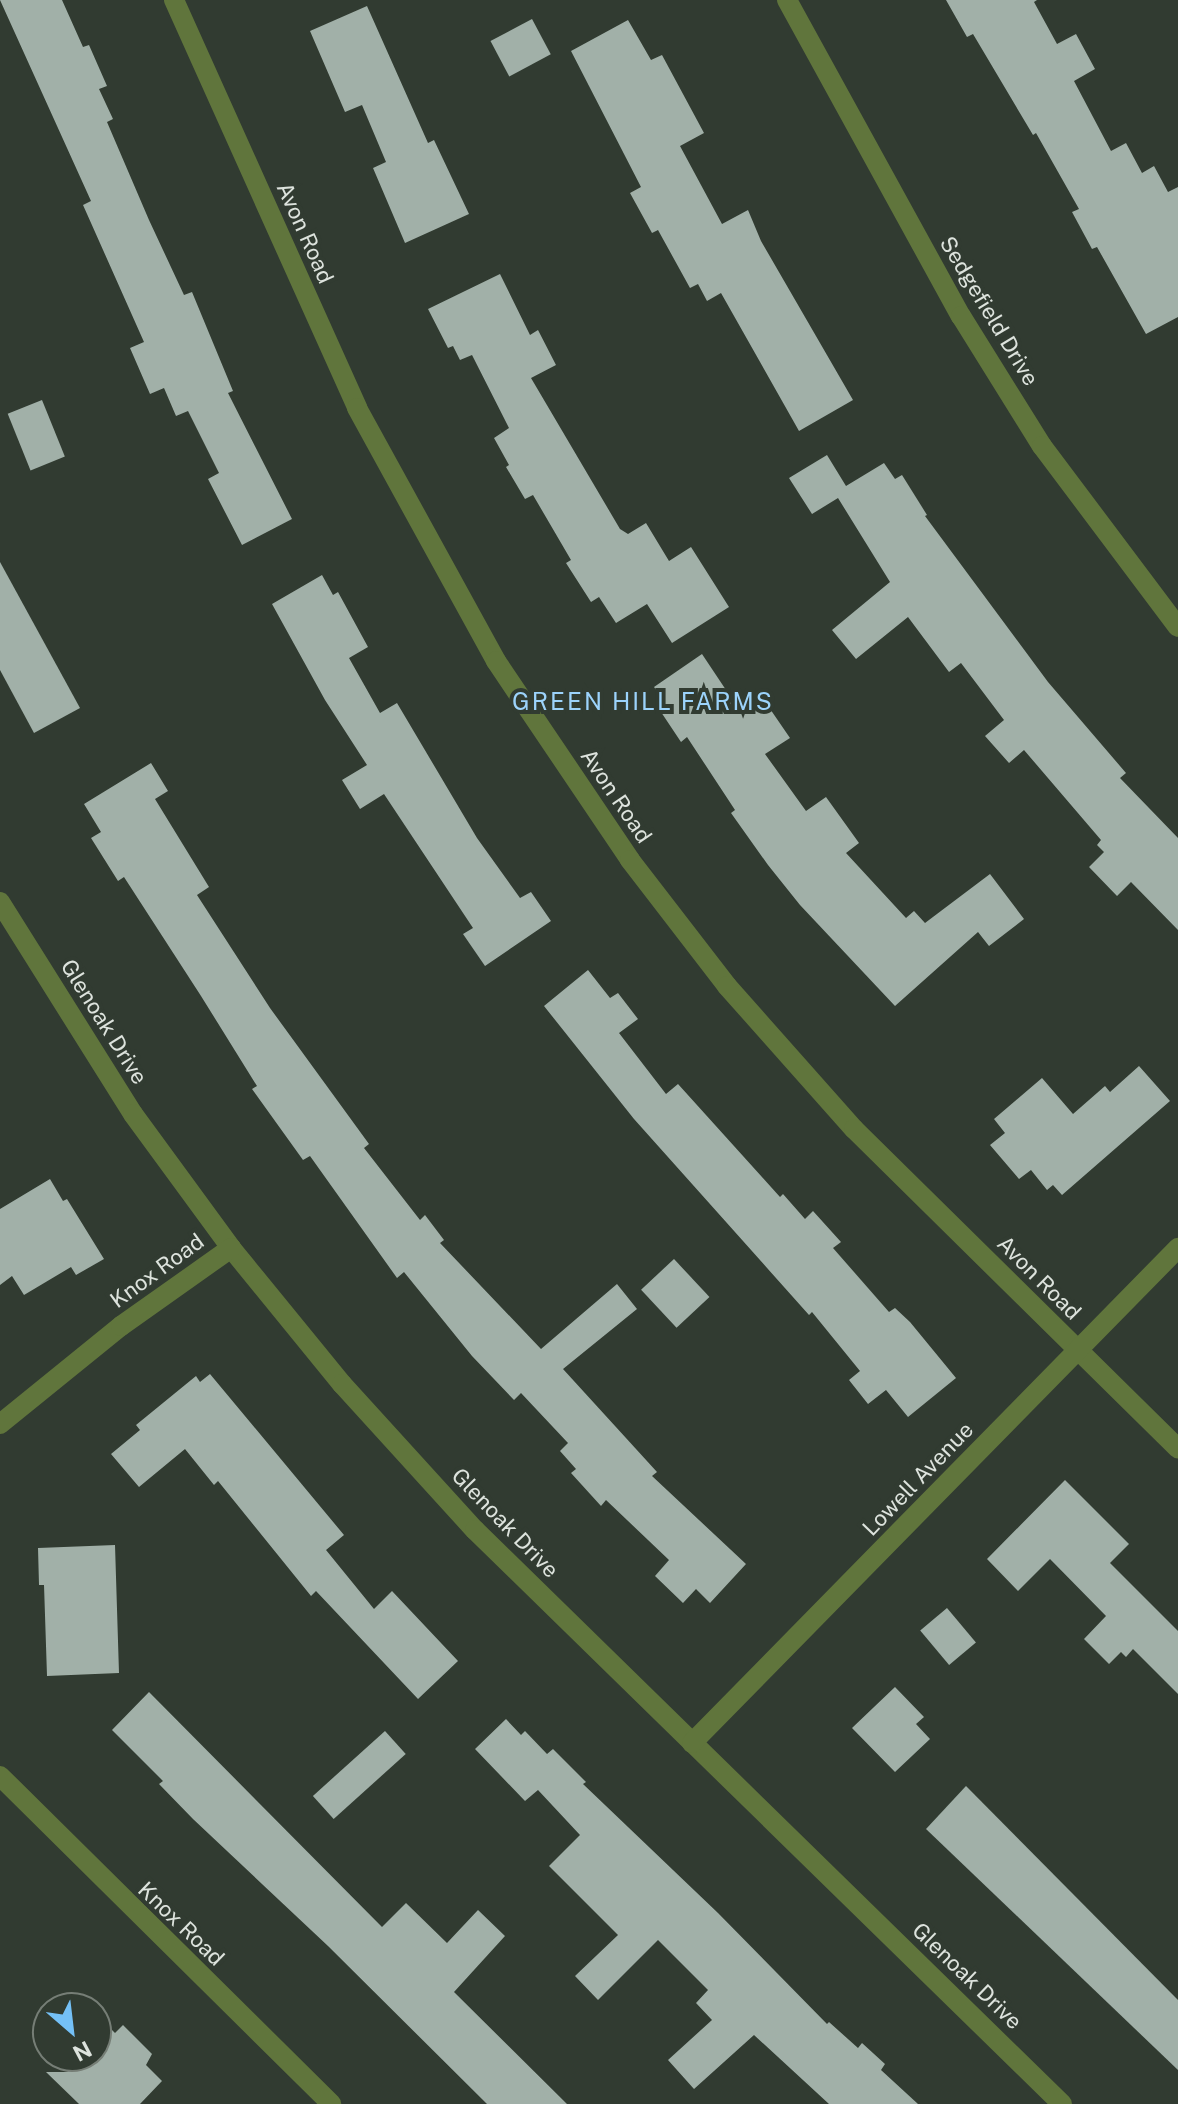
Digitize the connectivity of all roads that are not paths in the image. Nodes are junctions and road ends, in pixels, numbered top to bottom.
1 (174, 0) edge
2 (787, 0) edge
3 (1178, 627) edge
4 (0, 902) edge
5 (231, 1248) junction
6 (1178, 1248) edge
7 (1078, 1350) junction
8 (0, 1424) edge
9 (1178, 1448) edge
10 (692, 1743) junction
11 (0, 1776) edge
12 (331, 2104) edge
13 (1062, 2104) edge

1 - 7 street, Avon Road
2 - 3 street, Sedgefield Drive
4 - 5 street, Glenoak Drive
5 - 8 street, Knox Road
5 - 10 street, Glenoak Drive
6 - 7 street, Lowell Avenue
7 - 9 street, Avon Road
7 - 10 street, Lowell Avenue
10 - 13 street, Glenoak Drive
11 - 12 street, Knox Road

